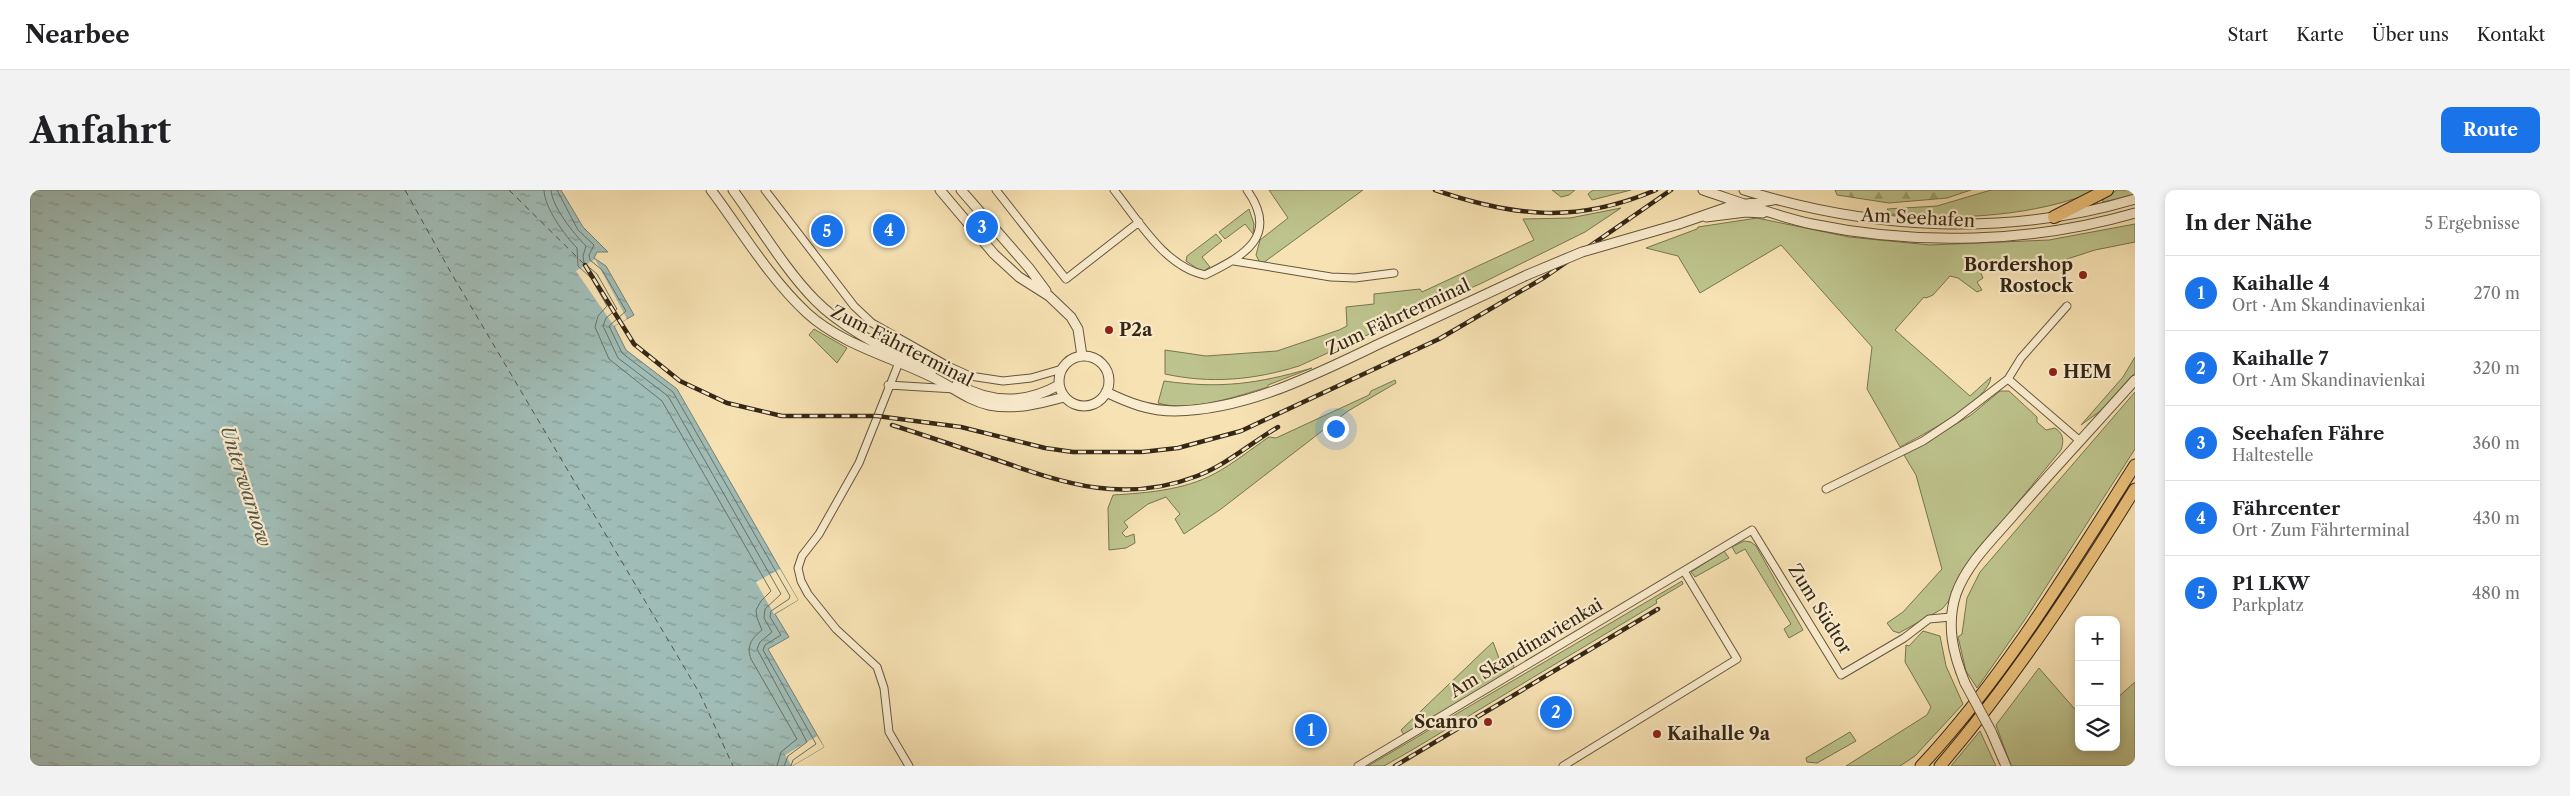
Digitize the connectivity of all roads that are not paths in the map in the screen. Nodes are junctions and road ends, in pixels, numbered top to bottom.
1 (711, 190) edge
2 (733, 190) edge
3 (765, 190) edge
4 (940, 190) edge
5 (961, 190) edge
6 (996, 190) edge
7 (1114, 190) edge
8 (1247, 190) edge
9 (1703, 190) edge
10 (1744, 190) edge
11 (2107, 190) edge
12 (1776, 200) junction
13 (2135, 200) edge
14 (1744, 203) junction
15 (2135, 214) edge
16 (1778, 215) junction
17 (1701, 218) junction
18 (2054, 218) junction
19 (1139, 222) junction
20 (1234, 261) junction
21 (1394, 273) dead end
22 (1049, 296) junction
23 (2067, 306) dead end
24 (1082, 356) junction
25 (899, 360) junction
26 (1062, 369) junction
27 (2008, 379) junction
28 (2135, 380) edge
29 (888, 386) junction
30 (1059, 386) junction
31 (955, 389) junction
32 (1106, 392) junction
33 (1064, 397) junction
34 (2080, 441) junction
35 (2135, 465) edge
36 (1826, 489) dead end
37 (2135, 490) edge
38 (1752, 530) joint
39 (1684, 571) junction
40 (1951, 617) junction
41 (909, 766) edge
42 (1358, 766) edge
43 (1563, 766) edge
44 (1921, 766) edge
45 (1940, 766) edge
46 (2006, 766) edge

1 - 25 street, Zum Fährterminal
2 - 25 street, Zum Fährterminal
3 - 26 street, Zum Fährterminal
4 - 22 street
5 - 22 street
6 - 19 street
7 - 19 street
8 - 20 street
9 - 14 street, Am Seehafen
10 - 12 street, Am Seehafen
11 - 18 highway
12 - 14 street, Zum Fährterminal
12 - 18 street, Am Seehafen
13 - 18 street, Am Seehafen
14 - 16 street, Am Seehafen
14 - 17 street, Zum Fährterminal
15 - 16 street, Am Seehafen
16 - 17 street, Zum Fährterminal
17 - 32 street, Zum Fährterminal, bridge
19 - 20 street
20 - 21 street
22 - 24 street
23 - 27 street
24 - 26 street, Zum Fährterminal
24 - 32 street
25 - 29 street
25 - 30 street, Zum Fährterminal
25 - 31 street, Zum Fährterminal
26 - 30 street
27 - 34 street
27 - 36 street
28 - 34 street
29 - 31 street
29 - 41 street
30 - 33 street
31 - 33 street, Zum Fährterminal
32 - 33 street
34 - 40 street
35 - 44 highway
37 - 45 highway
38 - 39 street, Am Skandinavienkai
38 - 40 street, Zum Südtor
39 - 42 street, Am Skandinavienkai
39 - 43 street
40 - 46 street, bridge

